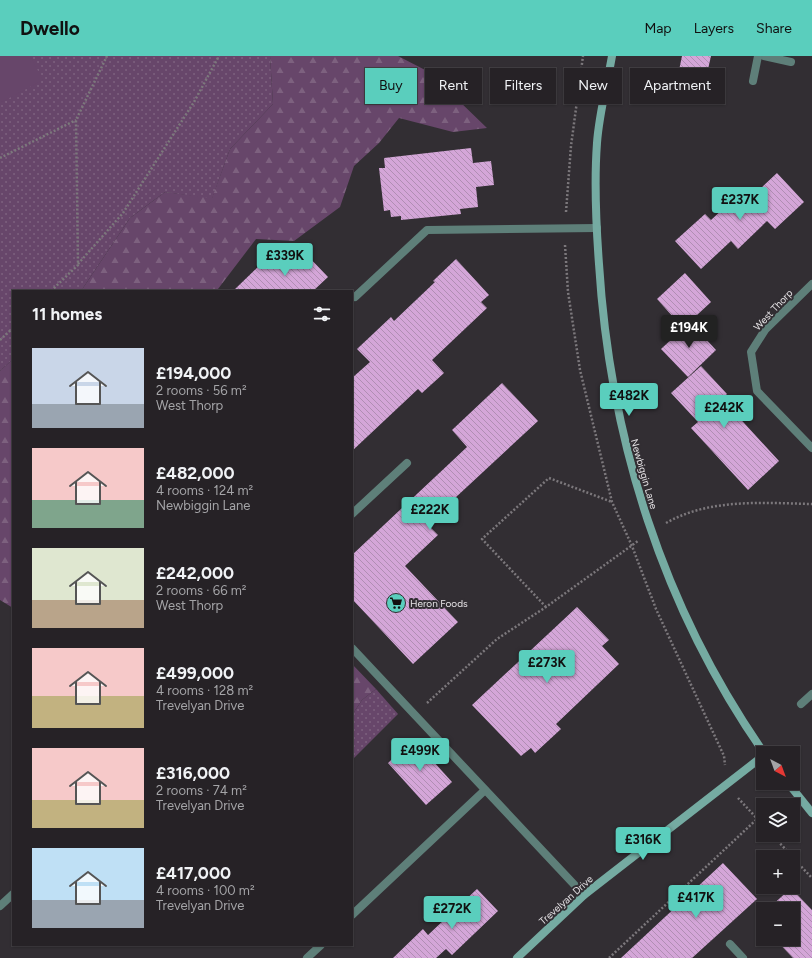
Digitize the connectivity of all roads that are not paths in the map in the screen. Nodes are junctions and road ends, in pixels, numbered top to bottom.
1 (612, 56) edge
2 (758, 56) edge
3 (764, 56) edge
4 (791, 62) dead end
5 (753, 81) dead end
6 (597, 228) junction
7 (812, 284) edge
8 (355, 297) dead end
9 (812, 448) edge
10 (407, 463) dead end
11 (353, 513) edge
12 (353, 649) edge
13 (812, 694) edge
14 (801, 704) dead end
15 (759, 746) edge
16 (756, 761) edge
17 (486, 790) junction
18 (794, 790) edge
19 (812, 813) edge
20 (584, 894) junction
21 (12, 895) edge
22 (0, 906) edge
23 (353, 914) edge
24 (730, 944) dead end
25 (320, 946) edge
26 (307, 958) edge
27 (517, 958) edge
28 (743, 958) edge

1 - 6 street, Newbiggin Lane
2 - 5 street
3 - 4 street
6 - 8 street
6 - 15 street, Newbiggin Lane
7 - 9 street, West Thorp
10 - 11 street
12 - 17 street
13 - 14 street
16 - 20 street, Trevelyan Drive
17 - 20 street
17 - 23 street
18 - 19 street
20 - 27 street, Trevelyan Drive
21 - 22 street
24 - 28 street
25 - 26 street

